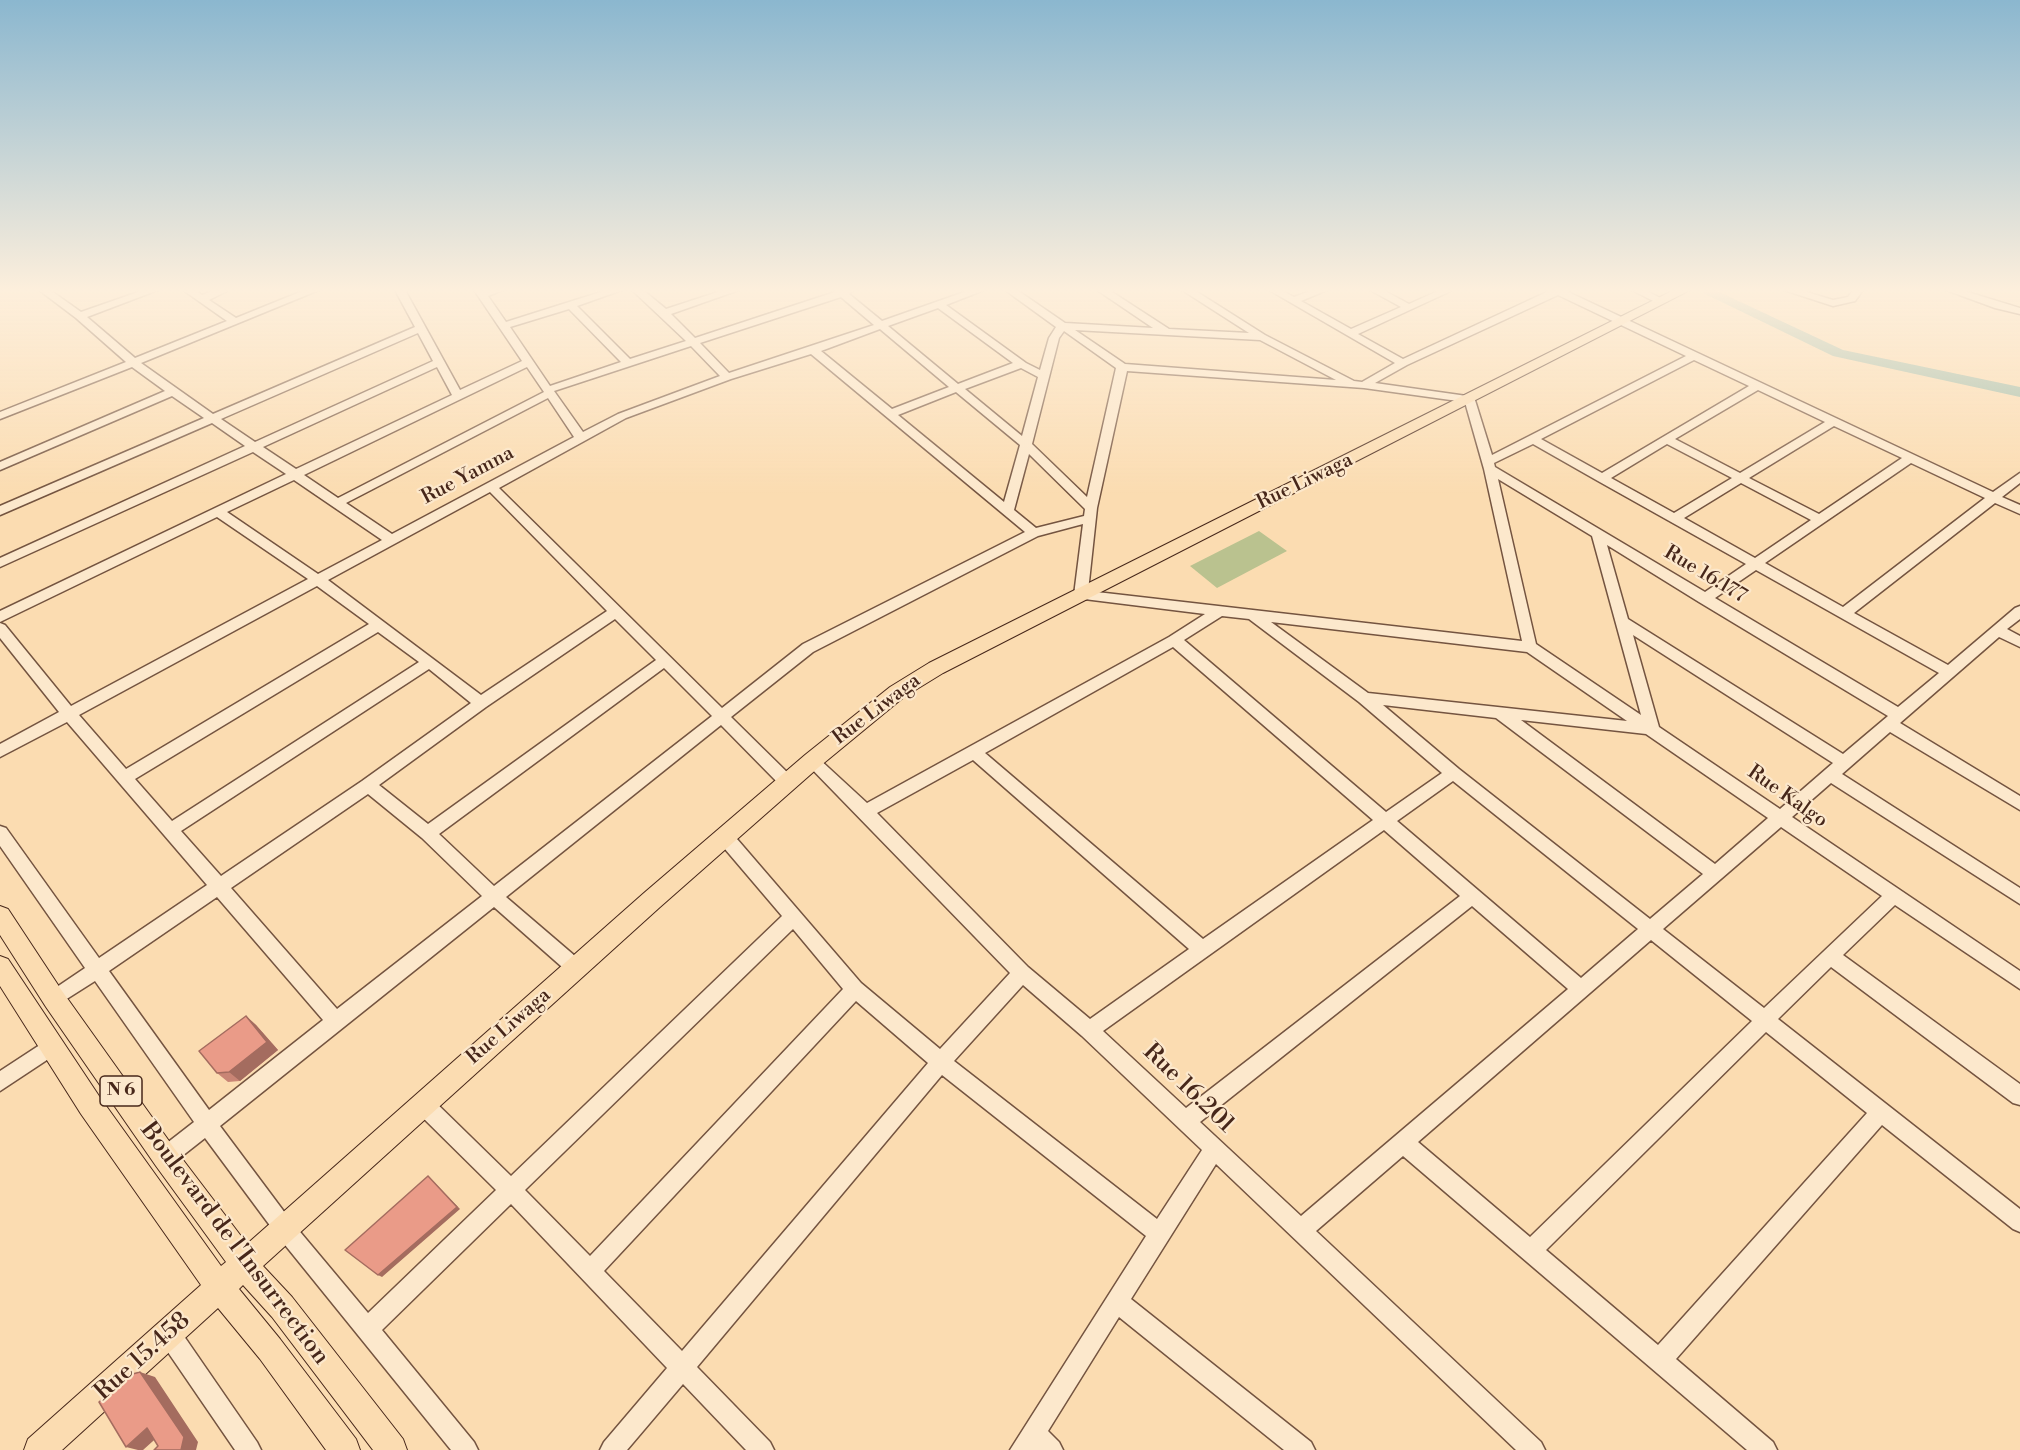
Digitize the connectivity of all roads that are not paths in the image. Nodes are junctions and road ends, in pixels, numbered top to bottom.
1 (128, 358) edge
2 (147, 358) edge
3 (353, 358) edge
4 (438, 358) edge
5 (525, 358) edge
6 (623, 358) edge
7 (649, 358) edge
8 (707, 358) edge
9 (789, 358) edge
10 (822, 358) edge
11 (920, 358) edge
12 (1012, 358) edge
13 (1049, 358) edge
14 (1108, 358) edge
15 (1304, 358) edge
16 (1394, 358) edge
17 (1414, 358) edge
18 (1551, 358) edge
19 (1690, 358) edge
20 (1697, 358) edge
21 (440, 362) junction
22 (528, 362) junction
23 (134, 363) junction
24 (1403, 363) junction
25 (629, 364) junction
26 (1022, 365) junction
27 (1122, 367) junction
28 (1045, 376) junction
29 (727, 377) junction
30 (1360, 385) junction
31 (1758, 385) junction
32 (958, 387) junction
33 (549, 391) junction
34 (173, 392) junction
35 (458, 396) junction
36 (1470, 399) junction
37 (890, 414) junction
38 (0, 416) edge
39 (213, 419) junction
40 (1834, 421) junction
41 (581, 438) junction
42 (1533, 439) junction
43 (1666, 439) junction
44 (1025, 444) junction
45 (254, 447) junction
46 (1910, 458) junction
47 (0, 466) edge
48 (1489, 466) junction
49 (295, 475) junction
50 (1602, 477) junction
51 (2020, 477) edge
52 (1741, 478) junction
53 (490, 486) junction
54 (1992, 497) junction
55 (338, 504) junction
56 (2020, 510) edge
57 (0, 511) edge
58 (1008, 511) junction
59 (218, 512) junction
60 (1090, 513) junction
61 (1675, 518) junction
62 (1819, 519) junction
63 (1034, 533) junction
64 (1598, 536) junction
65 (390, 540) junction
66 (0, 563) edge
67 (1756, 563) junction
68 (316, 579) junction
69 (1081, 595) junction
70 (1704, 598) junction
71 (617, 611) junction
72 (2020, 611) edge
73 (1218, 612) junction
74 (1844, 613) junction
75 (1254, 616) junction
76 (0, 617) edge
77 (1621, 621) junction
78 (378, 626) junction
79 (0, 628) edge
80 (1997, 630) junction
81 (1174, 640) junction
82 (2020, 642) edge
83 (1530, 647) junction
84 (665, 660) junction
85 (429, 662) junction
86 (1949, 672) junction
87 (1364, 698) junction
88 (480, 703) junction
89 (1498, 711) junction
90 (69, 714) junction
91 (720, 716) junction
92 (1894, 719) junction
93 (1652, 729) junction
94 (0, 751) edge
95 (973, 751) junction
96 (812, 761) junction
97 (1844, 762) junction
98 (1453, 773) junction
99 (1830, 774) junction
100 (125, 777) junction
101 (788, 783) junction
102 (368, 785) junction
103 (2020, 804) edge
104 (866, 812) junction
105 (1780, 817) junction
106 (1385, 821) junction
107 (170, 830) junction
108 (0, 833) edge
109 (428, 833) junction
110 (725, 837) junction
111 (1715, 873) junction
112 (221, 885) junction
113 (493, 896) junction
114 (1473, 896) junction
115 (1894, 896) junction
116 (2020, 897) edge
117 (0, 916) edge
118 (793, 917) junction
119 (1650, 929) junction
120 (1202, 949) junction
121 (1830, 956) junction
122 (0, 966) edge
123 (576, 968) junction
124 (97, 969) junction
125 (1022, 973) junction
126 (2020, 981) edge
127 (855, 989) junction
128 (1581, 989) junction
129 (54, 999) junction
130 (1765, 1020) junction
131 (336, 1021) junction
132 (1089, 1030) junction
133 (52, 1046) junction
134 (941, 1062) junction
135 (0, 1083) edge
136 (2020, 1096) edge
137 (423, 1104) junction
138 (1881, 1112) junction
139 (1184, 1122) junction
140 (207, 1124) junction
141 (1402, 1142) junction
142 (1214, 1149) junction
143 (165, 1157) junction
144 (511, 1190) junction
145 (2020, 1222) edge
146 (284, 1228) junction
147 (1300, 1231) junction
148 (1160, 1234) junction
149 (1530, 1251) junction
150 (245, 1264) junction
151 (590, 1271) junction
152 (219, 1287) junction
153 (1116, 1301) junction
154 (366, 1330) junction
155 (169, 1334) junction
156 (1659, 1361) junction
157 (682, 1367) junction
158 (1028, 1442) edge
159 (245, 1449) edge
160 (39, 1450) edge
161 (345, 1450) edge
162 (392, 1450) edge
163 (466, 1450) edge
164 (612, 1450) edge
165 (762, 1450) edge
166 (1051, 1450) edge
167 (1303, 1450) edge
168 (1533, 1450) edge
169 (1765, 1450) edge

1 - 23 street
2 - 23 street
3 - 39 street
4 - 21 street
5 - 22 street
6 - 25 street
7 - 25 street
8 - 29 street
9 - 29 street, Rue Yamna
10 - 37 street
11 - 32 street
12 - 26 street
13 - 28 street
14 - 27 street
15 - 30 street
16 - 24 street
17 - 24 street
18 - 36 main road, Rue Liwaga
19 - 42 street
20 - 31 street
21 - 35 street
21 - 45 street
22 - 33 street
22 - 35 street
23 - 34 street
23 - 38 street
24 - 30 street
25 - 33 street
26 - 28 street
26 - 32 street
27 - 30 street
27 - 60 street
28 - 44 street
29 - 41 street, Rue Yamna
30 - 36 street
31 - 40 street
31 - 43 street
32 - 37 street
32 - 44 street
33 - 41 street
33 - 55 street
34 - 39 street
34 - 47 street
35 - 49 street
36 - 48 street
36 - 69 main road, Rue Liwaga
37 - 58 street
39 - 45 street
39 - 57 street
40 - 46 street
40 - 52 street
41 - 53 street, Rue Yamna
42 - 48 street
42 - 50 street
43 - 50 street
43 - 52 street
44 - 58 street
44 - 60 street
45 - 49 street
45 - 66 street
46 - 54 street
46 - 62 street
48 - 64 street, Rue 16.177
48 - 83 street
49 - 55 street
49 - 59 street
50 - 61 street
51 - 54 street
52 - 61 street
52 - 62 street
53 - 65 street, Rue Yamna
53 - 71 street
54 - 56 street
54 - 74 street
55 - 65 street
58 - 63 street
59 - 68 street
59 - 76 street
60 - 63 street
60 - 69 street
61 - 67 street
62 - 67 street
63 - 91 street
64 - 70 street, Rue 16.177
64 - 77 street
65 - 68 street, Rue Yamna
67 - 70 street
67 - 74 street
68 - 78 street
68 - 90 street, Rue Yamna
69 - 73 street
69 - 96 main road, Rue Liwaga
70 - 92 street, Rue 16.177
71 - 84 street
71 - 88 street
72 - 80 street
73 - 75 street
73 - 81 street
74 - 86 street
75 - 83 street
75 - 87 street
77 - 93 street
77 - 97 street
78 - 85 street
78 - 100 street
79 - 90 street
80 - 82 street
80 - 86 street
81 - 95 street
81 - 106 street
83 - 93 street, Rue Kalgo
84 - 91 street
84 - 109 street
85 - 88 street
85 - 107 street
86 - 92 street
87 - 89 street
87 - 98 street
88 - 102 street
89 - 93 street
89 - 111 street
90 - 94 street, Rue Yamna
90 - 100 street
91 - 101 street
91 - 113 street
92 - 97 street
92 - 103 street, Rue 16.177
93 - 105 street, Rue Kalgo
95 - 104 street
95 - 120 street
96 - 101 main road, Rue Liwaga
96 - 104 street, Rue 16.201
97 - 99 street
98 - 106 street
98 - 119 street
99 - 105 street
99 - 116 street
100 - 107 street
101 - 110 main road, Rue Liwaga
102 - 109 street
102 - 112 street
104 - 125 street, Rue 16.201
105 - 111 street
105 - 115 street, Rue Kalgo
106 - 114 street
106 - 120 street
107 - 112 street
108 - 124 street
109 - 113 street
110 - 118 street
110 - 123 main road, Rue Liwaga
111 - 119 street
112 - 124 street
112 - 131 street
113 - 123 street
113 - 131 street
114 - 128 street
114 - 139 street
115 - 121 street
115 - 126 street, Rue Kalgo
117 - 129 main road, Boulevard de l'Insurrection / N 6
118 - 127 street
118 - 144 street
119 - 128 street
119 - 130 street
120 - 132 street
121 - 130 street
121 - 136 street
122 - 133 main road, Boulevard de l'Insurrection / N 6
123 - 137 main road, Rue Liwaga
124 - 129 street
124 - 140 street
125 - 132 street, Rue 16.201
125 - 134 street
127 - 134 street
127 - 151 street
128 - 141 street
129 - 143 main road, Boulevard de l'Insurrection / N 6
130 - 138 street
130 - 149 street
131 - 140 street
132 - 139 street, Rue 16.201
133 - 135 street
133 - 152 main road, Boulevard de l'Insurrection / N 6
134 - 148 street
134 - 157 street
137 - 144 street
137 - 146 main road, Rue Liwaga
138 - 145 street
138 - 156 street
139 - 142 street, Rue 16.201
140 - 143 street
140 - 146 street
141 - 147 street
141 - 149 street
142 - 147 street, Rue 16.201
142 - 148 street
143 - 150 main road, Boulevard de l'Insurrection / N 6
144 - 151 street
144 - 154 street
146 - 150 main road, Rue Liwaga
146 - 154 street
147 - 168 street, Rue 16.201
148 - 153 street
149 - 156 street
150 - 152 main road, Rue 15.458
150 - 162 main road, Boulevard de l'Insurrection / N 6
151 - 157 street
152 - 155 main road, Rue 15.458
152 - 161 main road, Boulevard de l'Insurrection / N 6
153 - 158 street
153 - 167 street
154 - 163 street
155 - 159 street
155 - 160 main road, Rue 15.458
156 - 169 street
157 - 164 street
157 - 165 street
158 - 166 street

